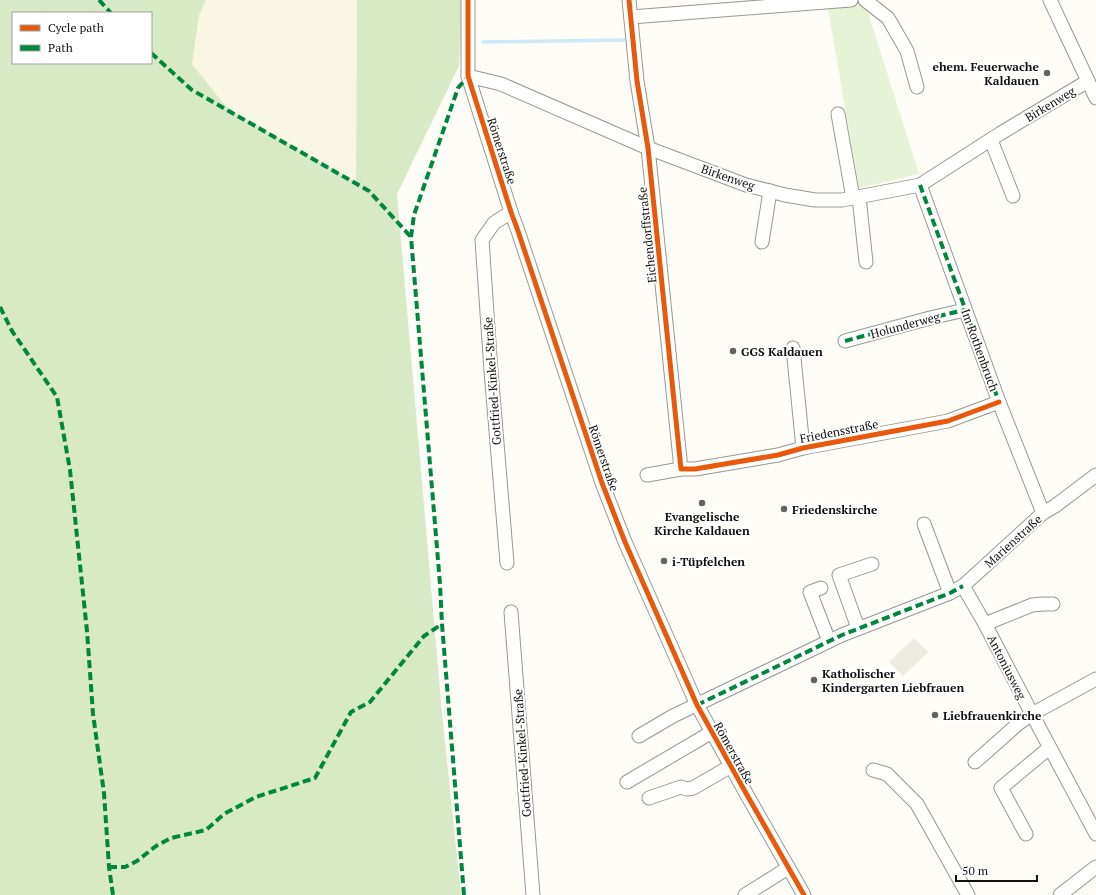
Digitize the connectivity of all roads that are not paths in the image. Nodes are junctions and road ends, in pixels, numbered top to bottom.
1 (468, 0) edge
2 (629, 0) edge
3 (851, 0) edge
4 (865, 0) edge
5 (1050, 0) edge
6 (772, 3) edge
7 (632, 17) junction
8 (468, 76) junction
9 (917, 87) dead end
10 (1093, 90) edge
11 (838, 114) dead end
12 (991, 140) junction
13 (648, 148) junction
14 (920, 185) junction
15 (770, 191) junction
16 (1013, 196) dead end
17 (856, 197) junction
18 (511, 212) junction
19 (762, 242) dead end
20 (866, 262) dead end
21 (965, 310) junction
22 (846, 341) dead end
23 (793, 348) dead end
24 (999, 402) junction
25 (803, 448) junction
26 (681, 469) junction
27 (647, 475) dead end
28 (1096, 475) edge
29 (1043, 513) junction
30 (924, 524) dead end
31 (507, 563) dead end
32 (872, 564) dead end
33 (963, 586) junction
34 (820, 588) dead end
35 (950, 592) junction
36 (1053, 604) dead end
37 (511, 612) dead end
38 (985, 624) junction
39 (858, 628) junction
40 (829, 641) junction
41 (1096, 679) edge
42 (697, 705) junction
43 (1032, 714) junction
44 (712, 732) junction
45 (639, 736) dead end
46 (1049, 748) junction
47 (975, 762) dead end
48 (731, 766) junction
49 (872, 770) dead end
50 (626, 782) dead end
51 (649, 798) dead end
52 (1026, 834) dead end
53 (1096, 834) edge
54 (1096, 867) edge
55 (788, 868) junction
56 (533, 895) edge
57 (745, 895) edge
58 (804, 895) edge
59 (968, 895) edge
60 (1060, 895) edge

1 - 8 street, Römerstraße
2 - 7 street, Eichendorffstraße
3 - 6 street
4 - 9 street
5 - 10 street
6 - 7 street
7 - 13 street, Eichendorffstraße
8 - 13 street, Birkenweg
8 - 18 street, Römerstraße
10 - 12 street, Birkenweg
11 - 17 street
12 - 14 street, Birkenweg
12 - 16 street
13 - 15 street, Birkenweg
13 - 26 street, Eichendorffstraße
14 - 17 street, Birkenweg
14 - 21 street, Im Rothenbruch
15 - 17 street, Birkenweg
15 - 19 street
17 - 20 street
18 - 31 street, Gottfried-Kinkel-Straße
18 - 42 street, Römerstraße
21 - 22 street, Holunderweg
21 - 24 street, Im Rothenbruch
23 - 25 street, Friedensstraße
24 - 25 street, Friedensstraße
24 - 29 street, Im Rothenbruch
25 - 26 street, Friedensstraße
26 - 27 street, Friedensstraße
28 - 29 street, Marienstraße
29 - 33 street, Marienstraße
30 - 35 street
32 - 39 street
33 - 35 street, Marienstraße
33 - 38 street, Antoniusweg
34 - 40 street
35 - 39 street, Marienstraße
36 - 38 street
37 - 56 street, Gottfried-Kinkel-Straße
38 - 43 street, Antoniusweg
39 - 40 street, Marienstraße
40 - 42 street, Marienstraße
41 - 43 street
42 - 44 street, Römerstraße
42 - 45 street, Marienstraße
43 - 46 street, Antoniusweg
43 - 47 street
44 - 48 street, Römerstraße
44 - 50 street
46 - 52 street
46 - 53 street, Antoniusweg
48 - 51 street
48 - 55 street, Römerstraße
49 - 59 street
54 - 60 street
55 - 57 street
55 - 58 street, Römerstraße

